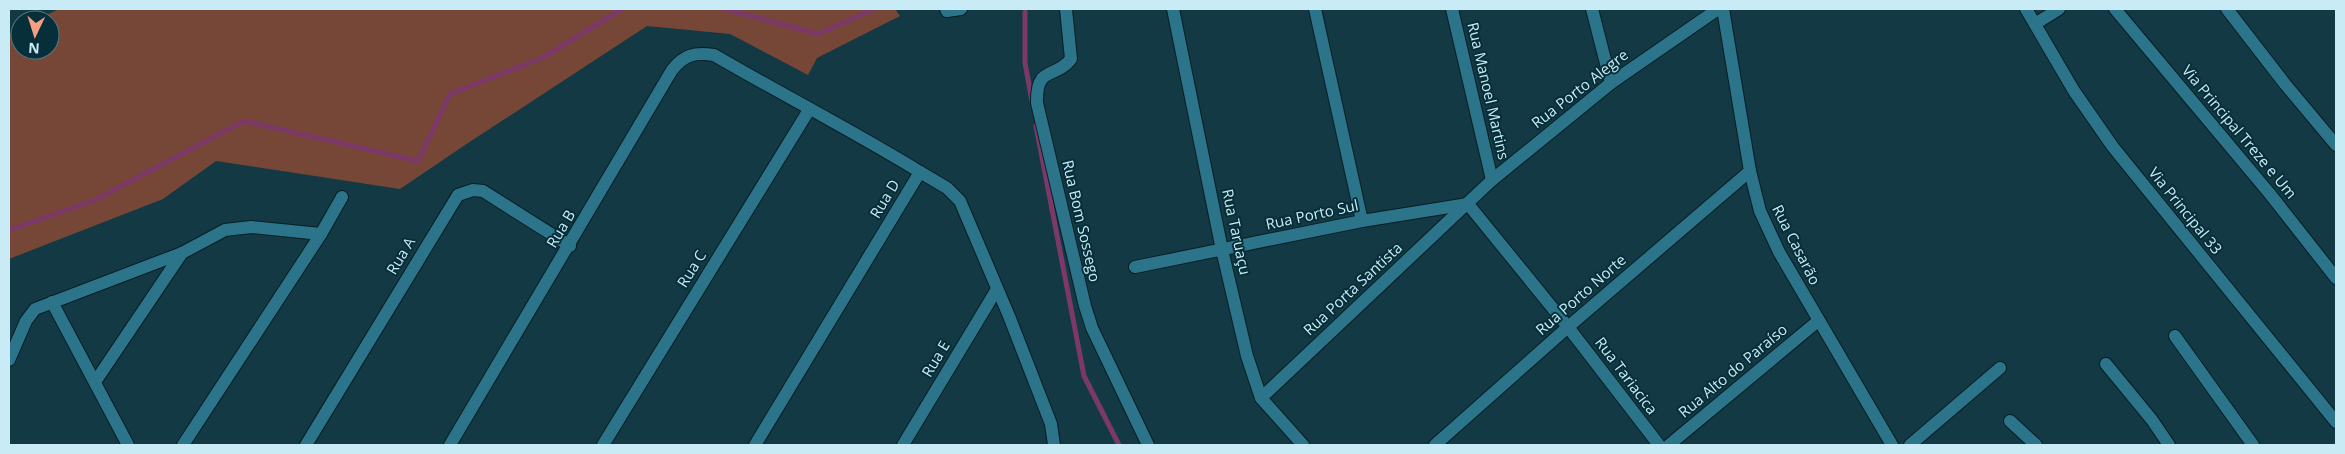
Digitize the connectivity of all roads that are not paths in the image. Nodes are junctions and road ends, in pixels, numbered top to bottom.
1 (946, 9) edge
2 (961, 9) edge
3 (1066, 9) edge
4 (1173, 9) edge
5 (1315, 9) edge
6 (1452, 9) edge
7 (1592, 9) edge
8 (1718, 9) edge
9 (1723, 9) edge
10 (2026, 9) edge
11 (2059, 9) edge
12 (2115, 9) edge
13 (2227, 9) edge
14 (2035, 24) junction
15 (714, 55) joint
16 (1611, 83) junction
17 (809, 110) junction
18 (2336, 145) edge
19 (1750, 171) junction
20 (920, 172) junction
21 (1492, 180) junction
22 (342, 196) dead end
23 (1468, 204) junction
24 (1362, 220) junction
25 (321, 234) junction
26 (570, 246) junction
27 (1222, 250) junction
28 (182, 253) junction
29 (1135, 267) dead end
30 (2336, 278) edge
31 (997, 289) junction
32 (52, 302) junction
33 (1818, 321) junction
34 (1568, 327) junction
35 (2175, 336) dead end
36 (9, 360) edge
37 (2106, 364) dead end
38 (2000, 368) dead end
39 (95, 382) junction
40 (1261, 398) junction
41 (2010, 421) dead end
42 (2336, 422) edge
43 (128, 445) edge
44 (183, 445) edge
45 (306, 445) edge
46 (450, 445) edge
47 (603, 445) edge
48 (755, 445) edge
49 (903, 445) edge
50 (1054, 445) edge
51 (1148, 445) edge
52 (1303, 445) edge
53 (1435, 445) edge
54 (1659, 445) edge
55 (1669, 445) edge
56 (1892, 445) edge
57 (1910, 445) edge
58 (2036, 445) edge
59 (2169, 445) edge
60 (2253, 445) edge

1 - 2 street
3 - 51 street, Rua Bom Sossego
4 - 27 street, Rua Taruaçu
5 - 24 street
6 - 21 street, Rua Manoel Martins
7 - 16 street
8 - 16 street, Rua Porto Alegre
9 - 19 street, Rua Casarão
10 - 14 street, Via Principal 33
11 - 14 street
12 - 30 street, Via Principal Treze e Um
13 - 18 street
14 - 42 street, Via Principal 33
15 - 17 street, Rua D
15 - 26 street, Rua B
16 - 21 street, Rua Porto Alegre
17 - 20 street, Rua D
17 - 47 street, Rua C
19 - 33 street, Rua Casarão
19 - 34 street, Rua Porto Norte
20 - 31 street
20 - 48 street, Rua D
21 - 23 street, Rua Porto Alegre
22 - 25 street
23 - 24 street, Rua Porto Sul
23 - 34 street, Rua Tariacica
23 - 40 street, Rua Porta Santista
24 - 27 street, Rua Porto Sul
25 - 28 street
25 - 44 street
26 - 45 street, Rua A
26 - 46 street, Rua B
27 - 29 street, Rua Porto Sul
27 - 40 street, Rua Taruaçu
28 - 32 street
28 - 39 street
31 - 49 street, Rua E
31 - 50 street
32 - 36 street
32 - 39 street
33 - 55 street, Rua Alto do Paraíso
33 - 56 street, Rua Casarão
34 - 53 street, Rua Porto Norte
34 - 54 street, Rua Tariacica
35 - 60 street
37 - 59 street
38 - 57 street
39 - 43 street
40 - 52 street, Rua Taruaçu
41 - 58 street

